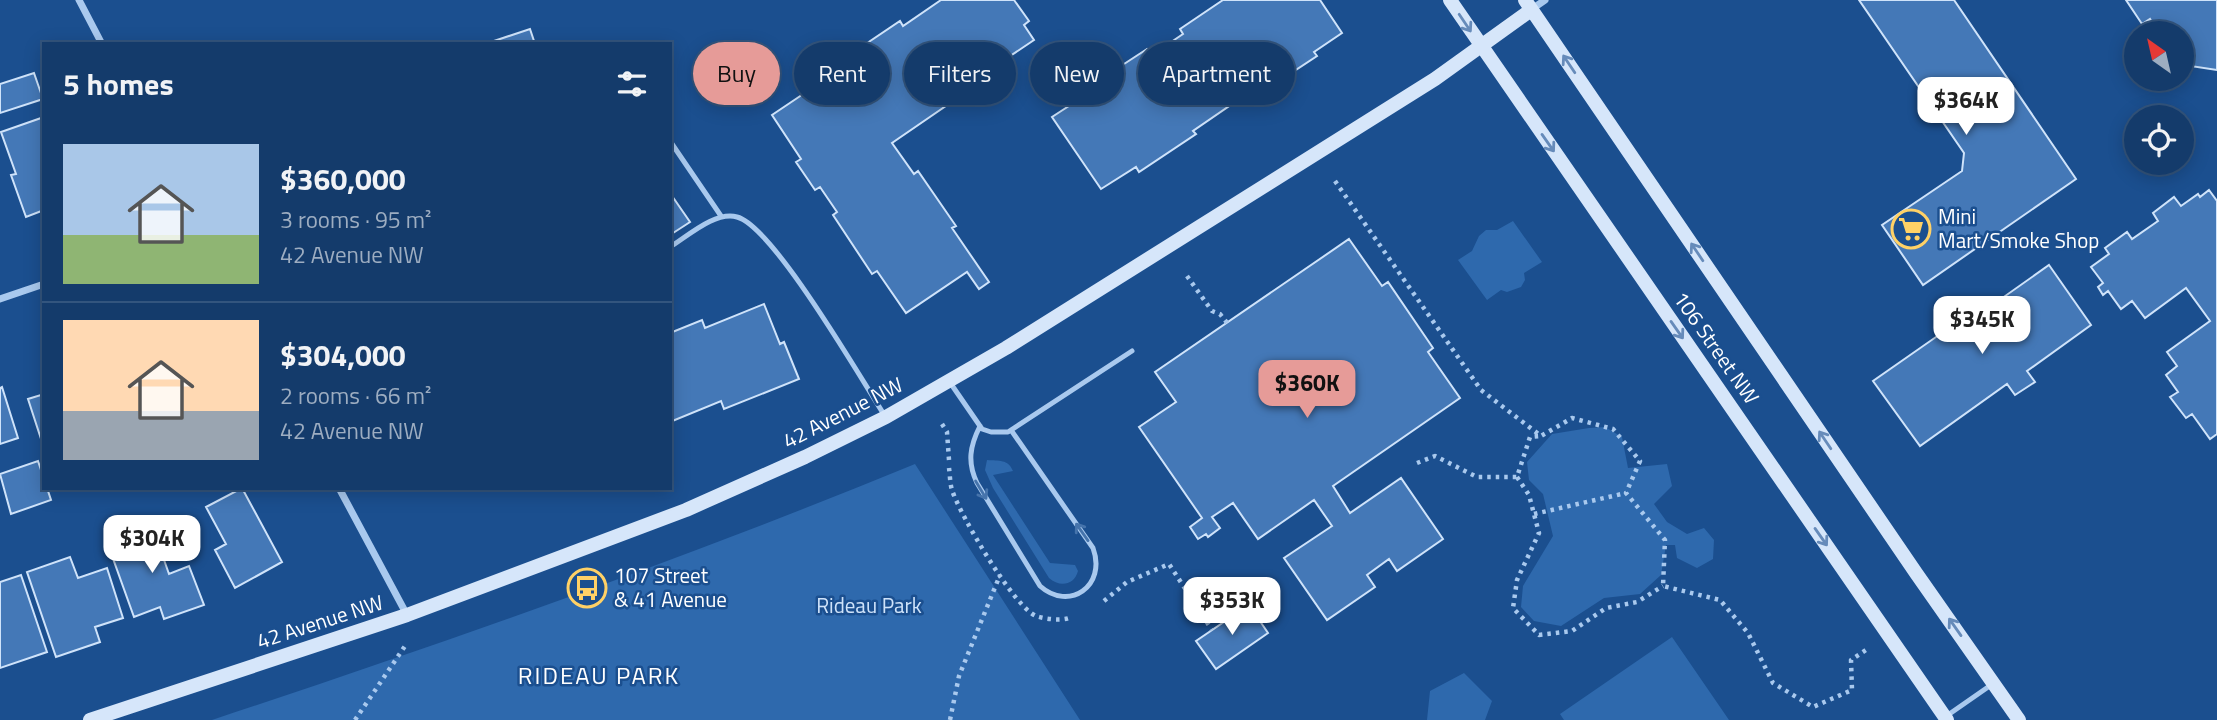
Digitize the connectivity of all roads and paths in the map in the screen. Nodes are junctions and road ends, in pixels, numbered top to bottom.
1 (79, 0) edge
2 (1450, 0) edge
3 (1545, 0) edge
4 (1528, 5) edge
5 (101, 42) edge
6 (1481, 47) junction
7 (672, 145) edge
8 (1335, 181) dead end
9 (721, 216) junction
10 (672, 246) edge
11 (1187, 276) dead end
12 (42, 285) edge
13 (0, 299) edge
14 (1228, 324) dead end
15 (1132, 351) dead end
16 (950, 381) junction
17 (886, 417) junction
18 (980, 426) junction
19 (1011, 430) junction
20 (1541, 436) junction
21 (1417, 463) dead end
22 (1517, 477) junction
23 (340, 490) edge
24 (1626, 493) junction
25 (1534, 514) junction
26 (1000, 574) dead end
27 (1126, 582) dead end
28 (1663, 586) junction
29 (407, 615) junction
30 (1212, 630) dead end
31 (1888, 633) junction
32 (405, 646) dead end
33 (1994, 683) junction
34 (1946, 719) edge
35 (90, 720) edge
36 (355, 720) edge
37 (950, 720) edge
38 (2019, 720) edge

1 - 5 street
2 -> 6 street, 106 Street NW
3 - 4 street, 42 Avenue NW
4 - 6 street, 42 Avenue NW
33 -> 4 street, 106 Street NW
6 - 16 street, 42 Avenue NW
6 -> 31 street, 106 Street NW
7 - 9 lane
8 - 20 path
9 - 10 lane
9 - 17 lane
11 - 14 path
12 - 13 street
15 - 19 lane
16 - 17 street, 42 Avenue NW
16 - 18 lane
17 - 29 street, 42 Avenue NW
18 - 19 lane
18 -> 19 lane
20 - 22 path
20 - 24 path
21 - 22 path
22 - 25 path
23 - 29 street
24 - 25 path
24 - 28 path
25 - 28 path
26 - 37 path
27 - 30 path
28 - 31 path
29 - 35 street, 42 Avenue NW
31 - 34 street, 106 Street NW
32 - 36 path
33 - 34 lane
33 - 38 street, 106 Street NW

